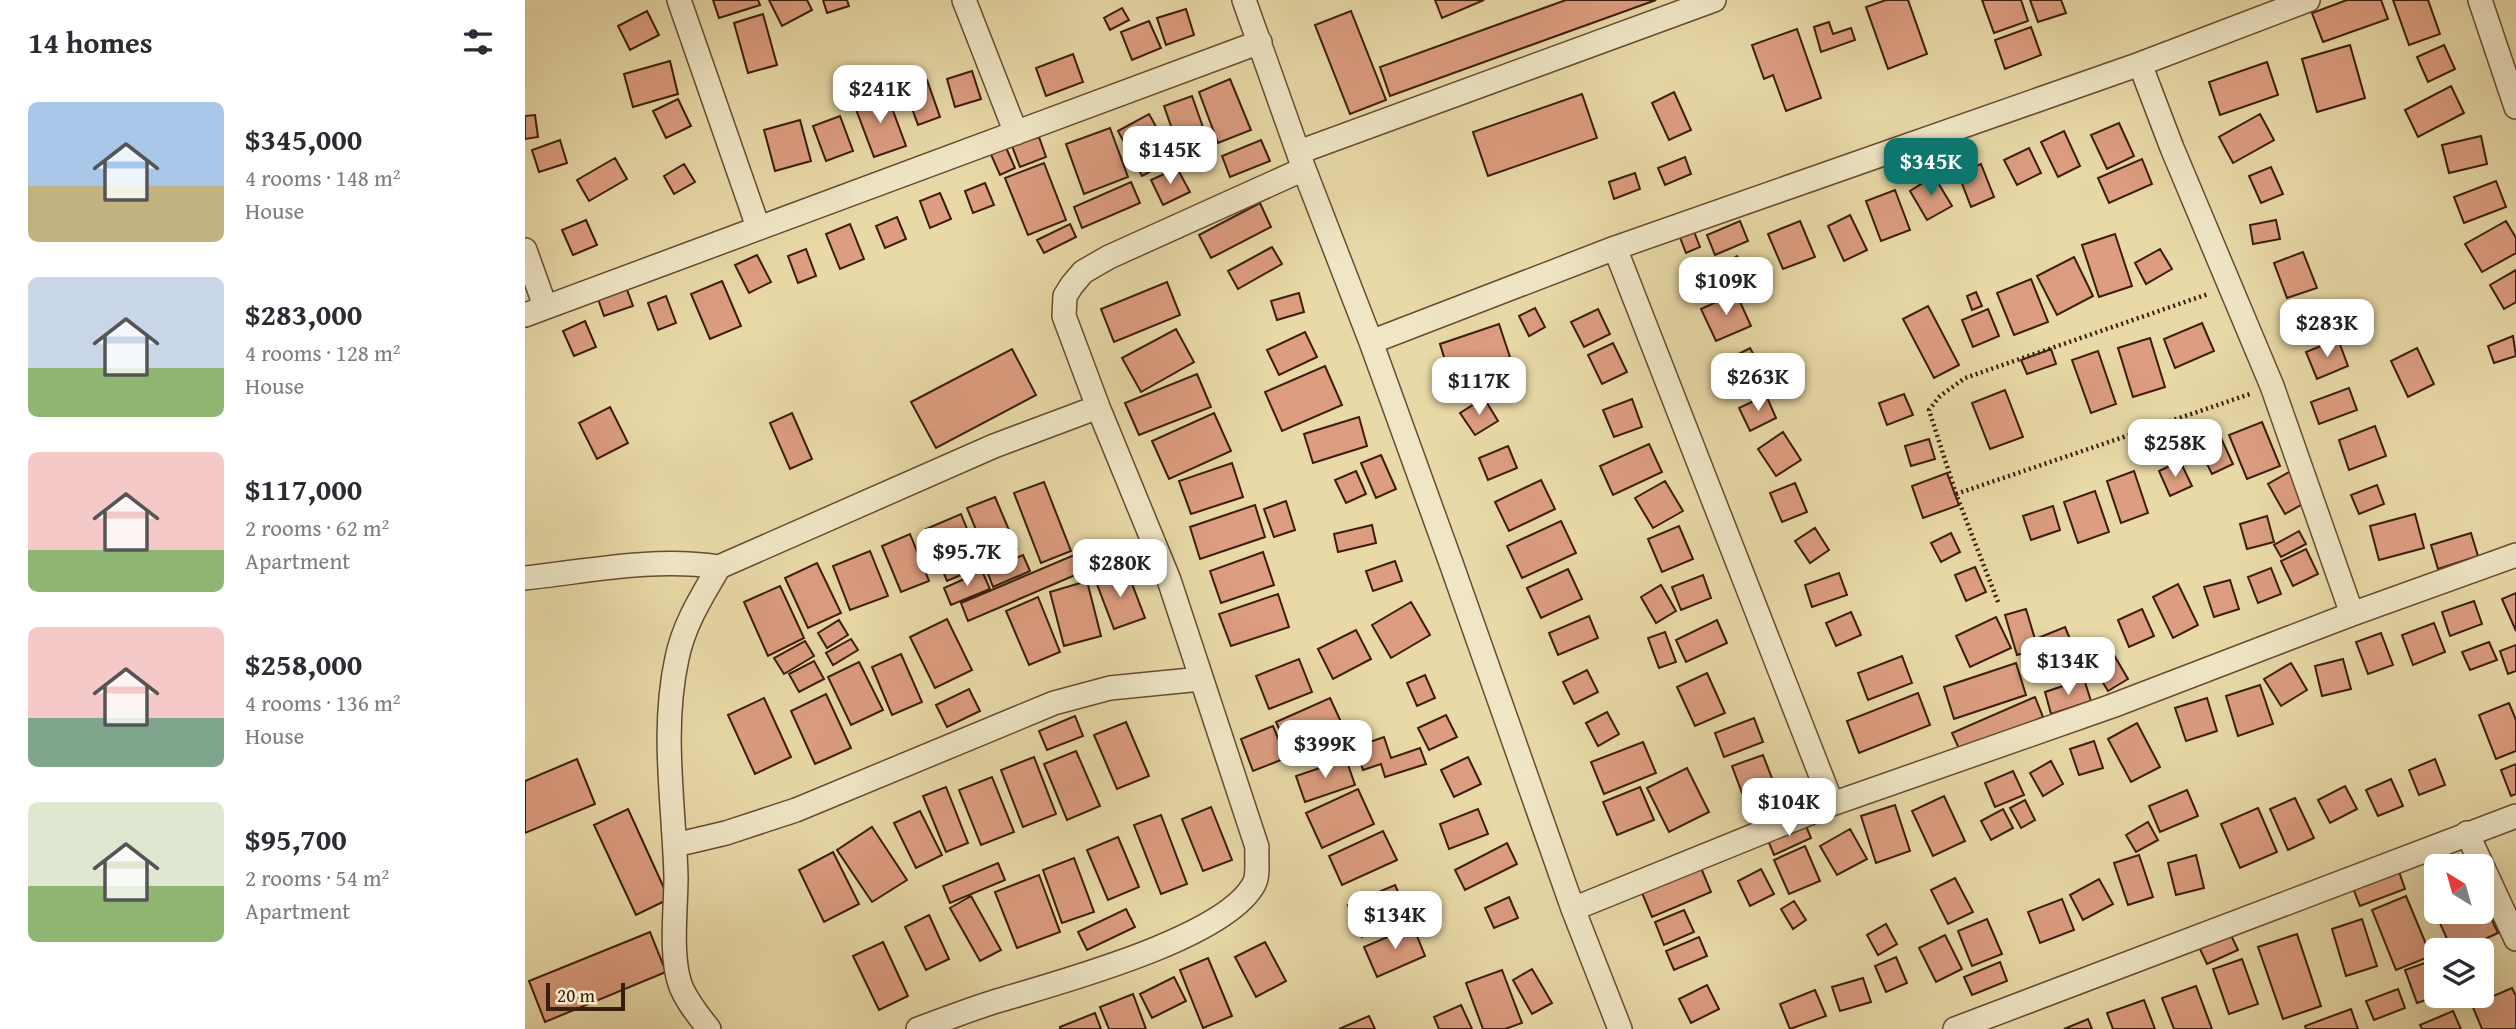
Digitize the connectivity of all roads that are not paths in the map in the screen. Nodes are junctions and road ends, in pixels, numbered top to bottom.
1 (679, 0) edge
2 (964, 0) edge
3 (1244, 0) edge
4 (1714, 0) edge
5 (2308, 0) edge
6 (2480, 0) edge
7 (1260, 42) junction
8 (2140, 64) junction
9 (2516, 107) edge
10 (1016, 133) junction
11 (1301, 160) junction
12 (758, 227) junction
13 (1615, 248) junction
14 (525, 250) edge
15 (535, 310) edge
16 (1371, 342) junction
17 (1098, 407) junction
18 (2516, 555) edge
19 (719, 567) junction
20 (525, 578) edge
21 (2352, 614) junction
22 (1201, 679) junction
23 (1832, 804) junction
24 (2516, 816) edge
25 (2467, 833) junction
26 (675, 845) junction
27 (1573, 909) junction
28 (2516, 939) edge
29 (709, 1029) edge
30 (918, 1029) edge
31 (1620, 1029) edge
32 (1955, 1029) edge

1 - 12 street
2 - 10 street
3 - 7 street
4 - 11 street
5 - 8 street
6 - 9 street
7 - 10 street
7 - 11 street
8 - 13 street
8 - 21 street
10 - 12 street
11 - 16 street
11 - 17 street
12 - 15 street
13 - 16 street
13 - 23 street
14 - 15 street
16 - 27 street
17 - 19 street
17 - 22 street
18 - 21 street
19 - 20 street
19 - 26 street
21 - 23 street
22 - 26 street
22 - 30 street
23 - 27 street
24 - 25 street
25 - 28 street
25 - 32 street
26 - 29 street
27 - 31 street

